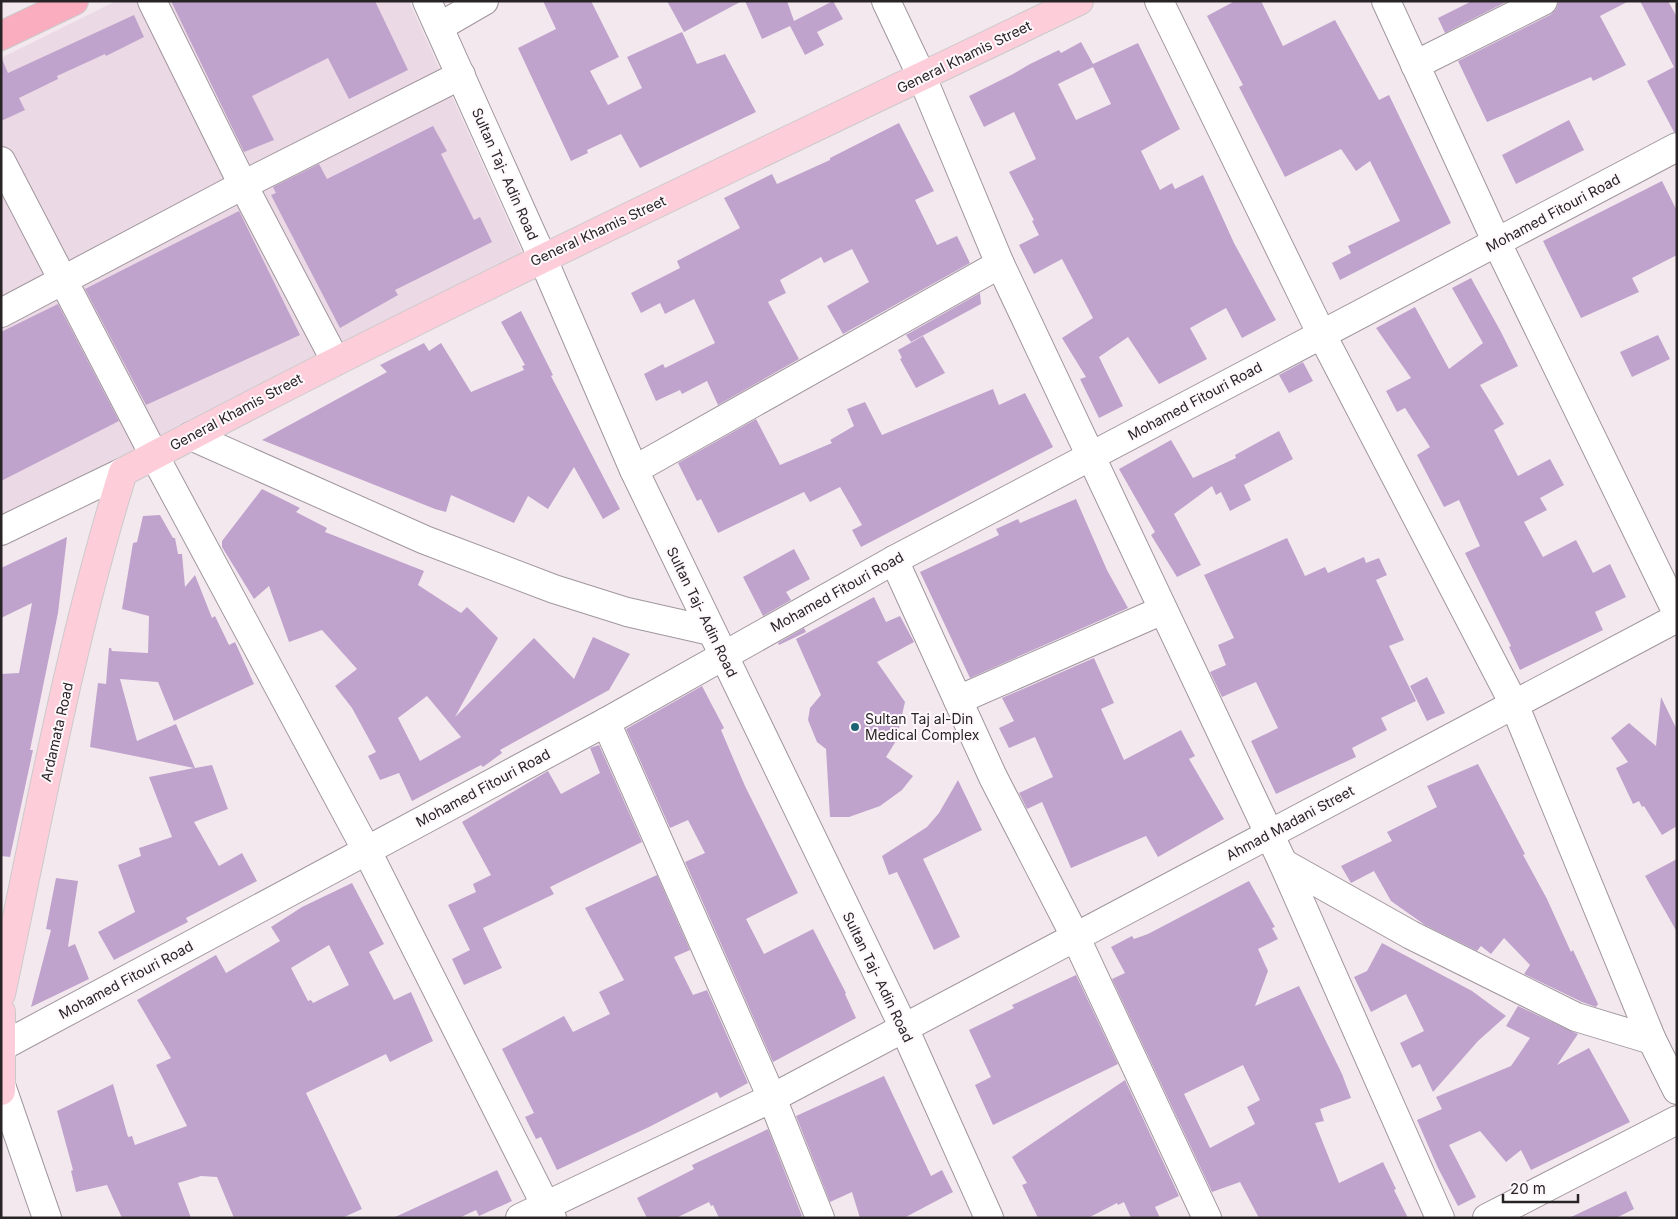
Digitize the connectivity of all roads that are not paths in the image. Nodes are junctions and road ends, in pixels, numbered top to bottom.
1 (74, 1) edge
2 (152, 1) edge
3 (427, 1) edge
4 (484, 1) edge
5 (886, 1) edge
6 (1079, 1) edge
7 (1159, 1) edge
8 (1386, 1) edge
9 (1542, 1) edge
10 (439, 27) junction
11 (1, 36) edge
12 (1415, 65) junction
13 (461, 74) junction
14 (922, 77) junction
15 (1674, 156) edge
16 (1, 161) edge
17 (243, 185) junction
18 (1497, 242) junction
19 (542, 257) junction
20 (1000, 264) junction
21 (64, 280) junction
22 (1, 313) edge
23 (1321, 333) junction
24 (335, 360) junction
25 (191, 436) junction
26 (154, 455) junction
27 (1091, 457) junction
28 (634, 470) junction
29 (123, 472) junction
30 (1, 531) edge
31 (894, 560) junction
32 (1163, 610) junction
33 (1677, 613) edge
34 (1677, 618) edge
35 (711, 631) junction
36 (723, 655) junction
37 (958, 700) junction
38 (1514, 704) junction
39 (606, 722) junction
40 (1268, 834) junction
41 (367, 851) junction
42 (1283, 863) junction
43 (1075, 936) junction
44 (1, 994) edge
45 (1, 1012) edge
46 (904, 1028) junction
47 (1652, 1040) junction
48 (2, 1047) edge
49 (1, 1089) edge
50 (1677, 1090) edge
51 (772, 1098) junction
52 (1677, 1120) edge
53 (548, 1211) edge
54 (47, 1218) edge
55 (520, 1218) edge
56 (820, 1218) edge
57 (989, 1218) edge
58 (1207, 1218) edge
59 (1440, 1218) edge
60 (1487, 1218) edge

1 - 11 highway
2 - 17 street
3 - 10 street, Sultan Taj- Adin Road
4 - 10 street
5 - 14 street
6 - 14 main road, General Khamis Street
7 - 23 street
8 - 12 street
9 - 12 street
10 - 13 street, Sultan Taj- Adin Road
12 - 18 street
13 - 17 street
13 - 19 street, Sultan Taj- Adin Road
14 - 19 main road, General Khamis Street
14 - 20 street
15 - 18 street, Mohamed Fitouri Road
16 - 21 street
17 - 21 street
17 - 24 street
18 - 23 street, Mohamed Fitouri Road
18 - 33 street
19 - 24 main road, General Khamis Street
19 - 28 street, Sultan Taj- Adin Road
20 - 27 street
20 - 28 street
21 - 22 street
21 - 26 street
23 - 27 street, Mohamed Fitouri Road
23 - 38 street
24 - 25 main road, General Khamis Street
25 - 26 main road, General Khamis Street
25 - 35 street
26 - 29 main road, General Khamis Street
26 - 41 street
27 - 31 street, Mohamed Fitouri Road
27 - 32 street
28 - 35 street, Sultan Taj- Adin Road
29 - 30 street
29 - 44 main road, Ardamata Road
31 - 36 street, Mohamed Fitouri Road
31 - 37 street
32 - 37 street
32 - 40 street
34 - 38 street, Ahmad Madani Street
35 - 36 street, Sultan Taj- Adin Road
36 - 39 street, Mohamed Fitouri Road
36 - 46 street, Sultan Taj- Adin Road
37 - 43 street
38 - 40 street, Ahmad Madani Street
38 - 47 street
39 - 41 street, Mohamed Fitouri Road
39 - 51 street
40 - 42 street
40 - 43 street, Ahmad Madani Street
41 - 48 street, Mohamed Fitouri Road
41 - 53 street
42 - 47 street
42 - 59 street
43 - 46 street, Ahmad Madani Street
43 - 58 street
45 - 48 main road
46 - 51 street, Ahmad Madani Street
46 - 57 street, Sultan Taj- Adin Road
47 - 50 street
48 - 49 main road
49 - 54 street
51 - 53 street, Ahmad Madani Street
51 - 56 street
52 - 60 street
53 - 55 street, Ahmad Madani Street

